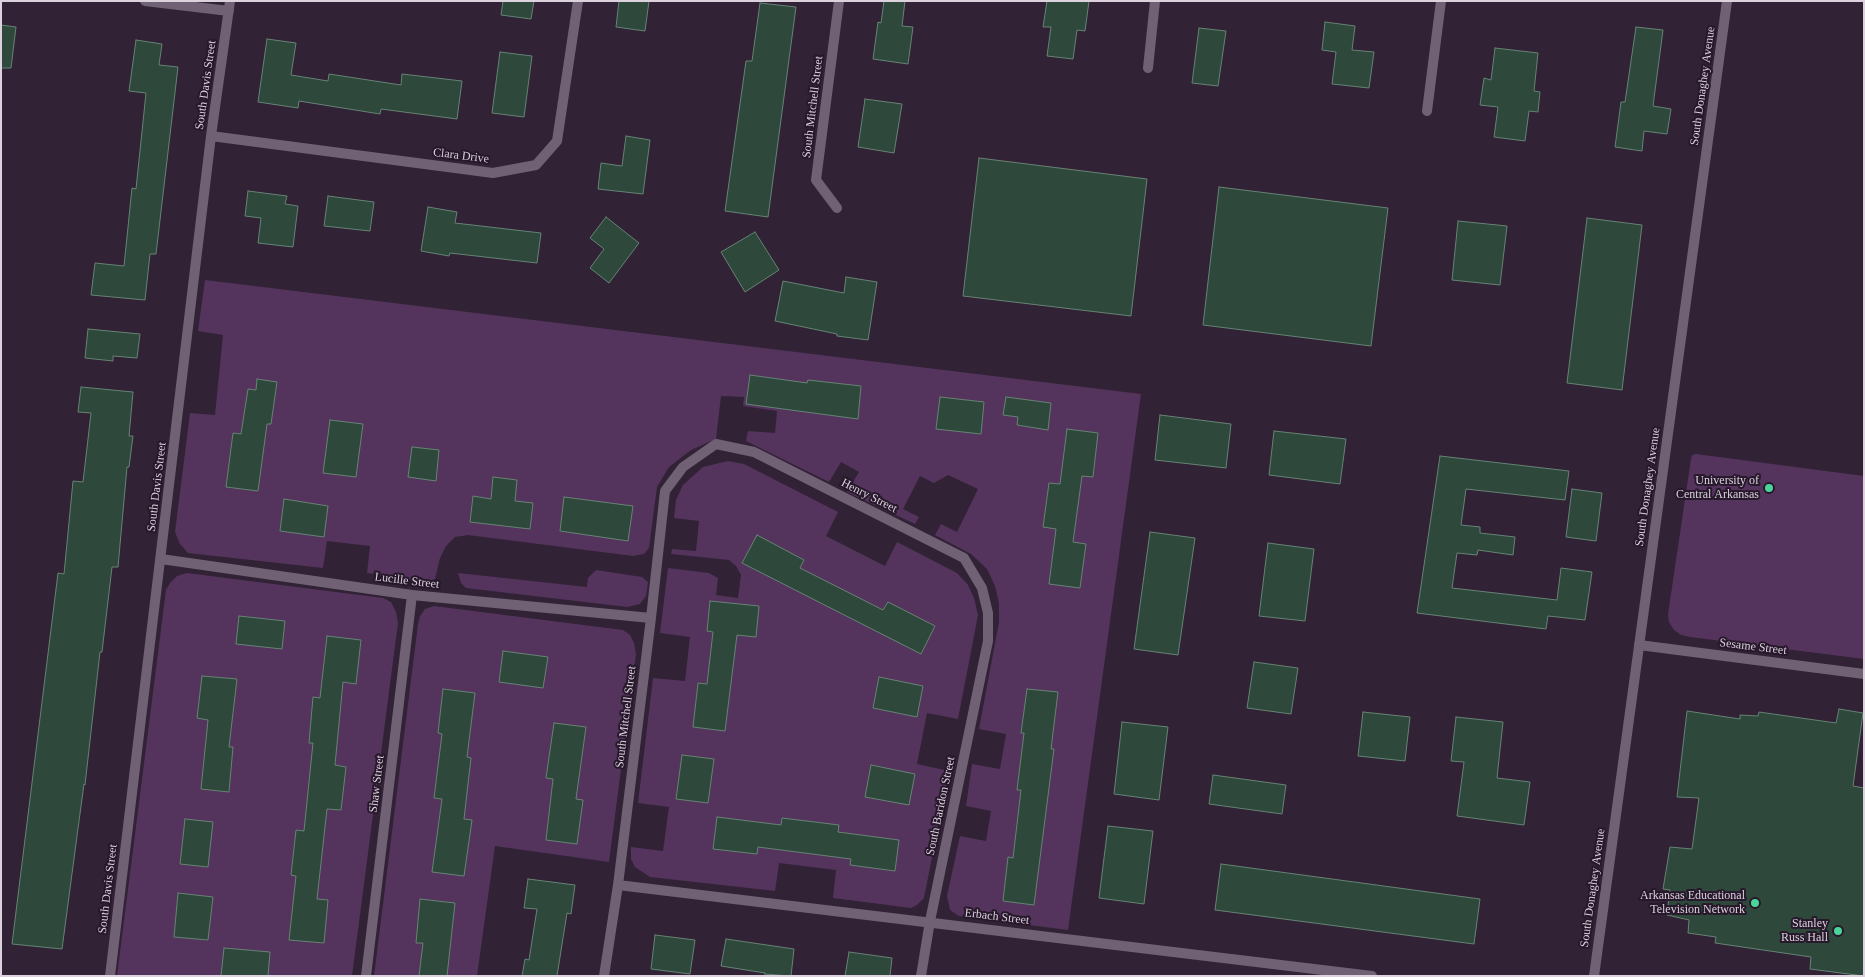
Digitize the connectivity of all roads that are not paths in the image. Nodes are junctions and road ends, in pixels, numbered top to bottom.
1 (146, 1) edge
2 (578, 1) edge
3 (839, 1) edge
4 (1156, 1) edge
5 (1441, 1) edge
6 (1727, 1) edge
7 (229, 6) edge
8 (1148, 68) dead end
9 (1427, 111) dead end
10 (211, 136) junction
11 (837, 208) dead end
12 (683, 467) joint
13 (161, 559) junction
14 (412, 595) junction
15 (651, 618) junction
16 (988, 641) joint
17 (1639, 645) junction
18 (1864, 674) edge
19 (618, 885) junction
20 (930, 921) junction
21 (110, 976) edge
22 (366, 976) edge
23 (604, 976) edge
24 (921, 976) edge
25 (1372, 976) edge
26 (1594, 976) edge

1 - 7 street
2 - 10 street, Clara Drive
3 - 11 street, South Mitchell Street
4 - 8 street
5 - 9 street
6 - 17 street, South Donaghey Avenue
7 - 10 street, South Davis Street
10 - 13 street, South Davis Street
12 - 15 street, South Mitchell Street
12 - 16 street, Henry Street
13 - 14 street, Lucille Street
13 - 21 street, South Davis Street
14 - 15 street, Lucille Street
14 - 22 street, Shaw Street
15 - 19 street, South Mitchell Street
16 - 20 street, South Baridon Street
17 - 18 street, Sesame Street
17 - 26 street, South Donaghey Avenue
19 - 20 street, Erbach Street
19 - 23 street, South Mitchell Street
20 - 24 street, South Baridon Street
20 - 25 street, Erbach Street

